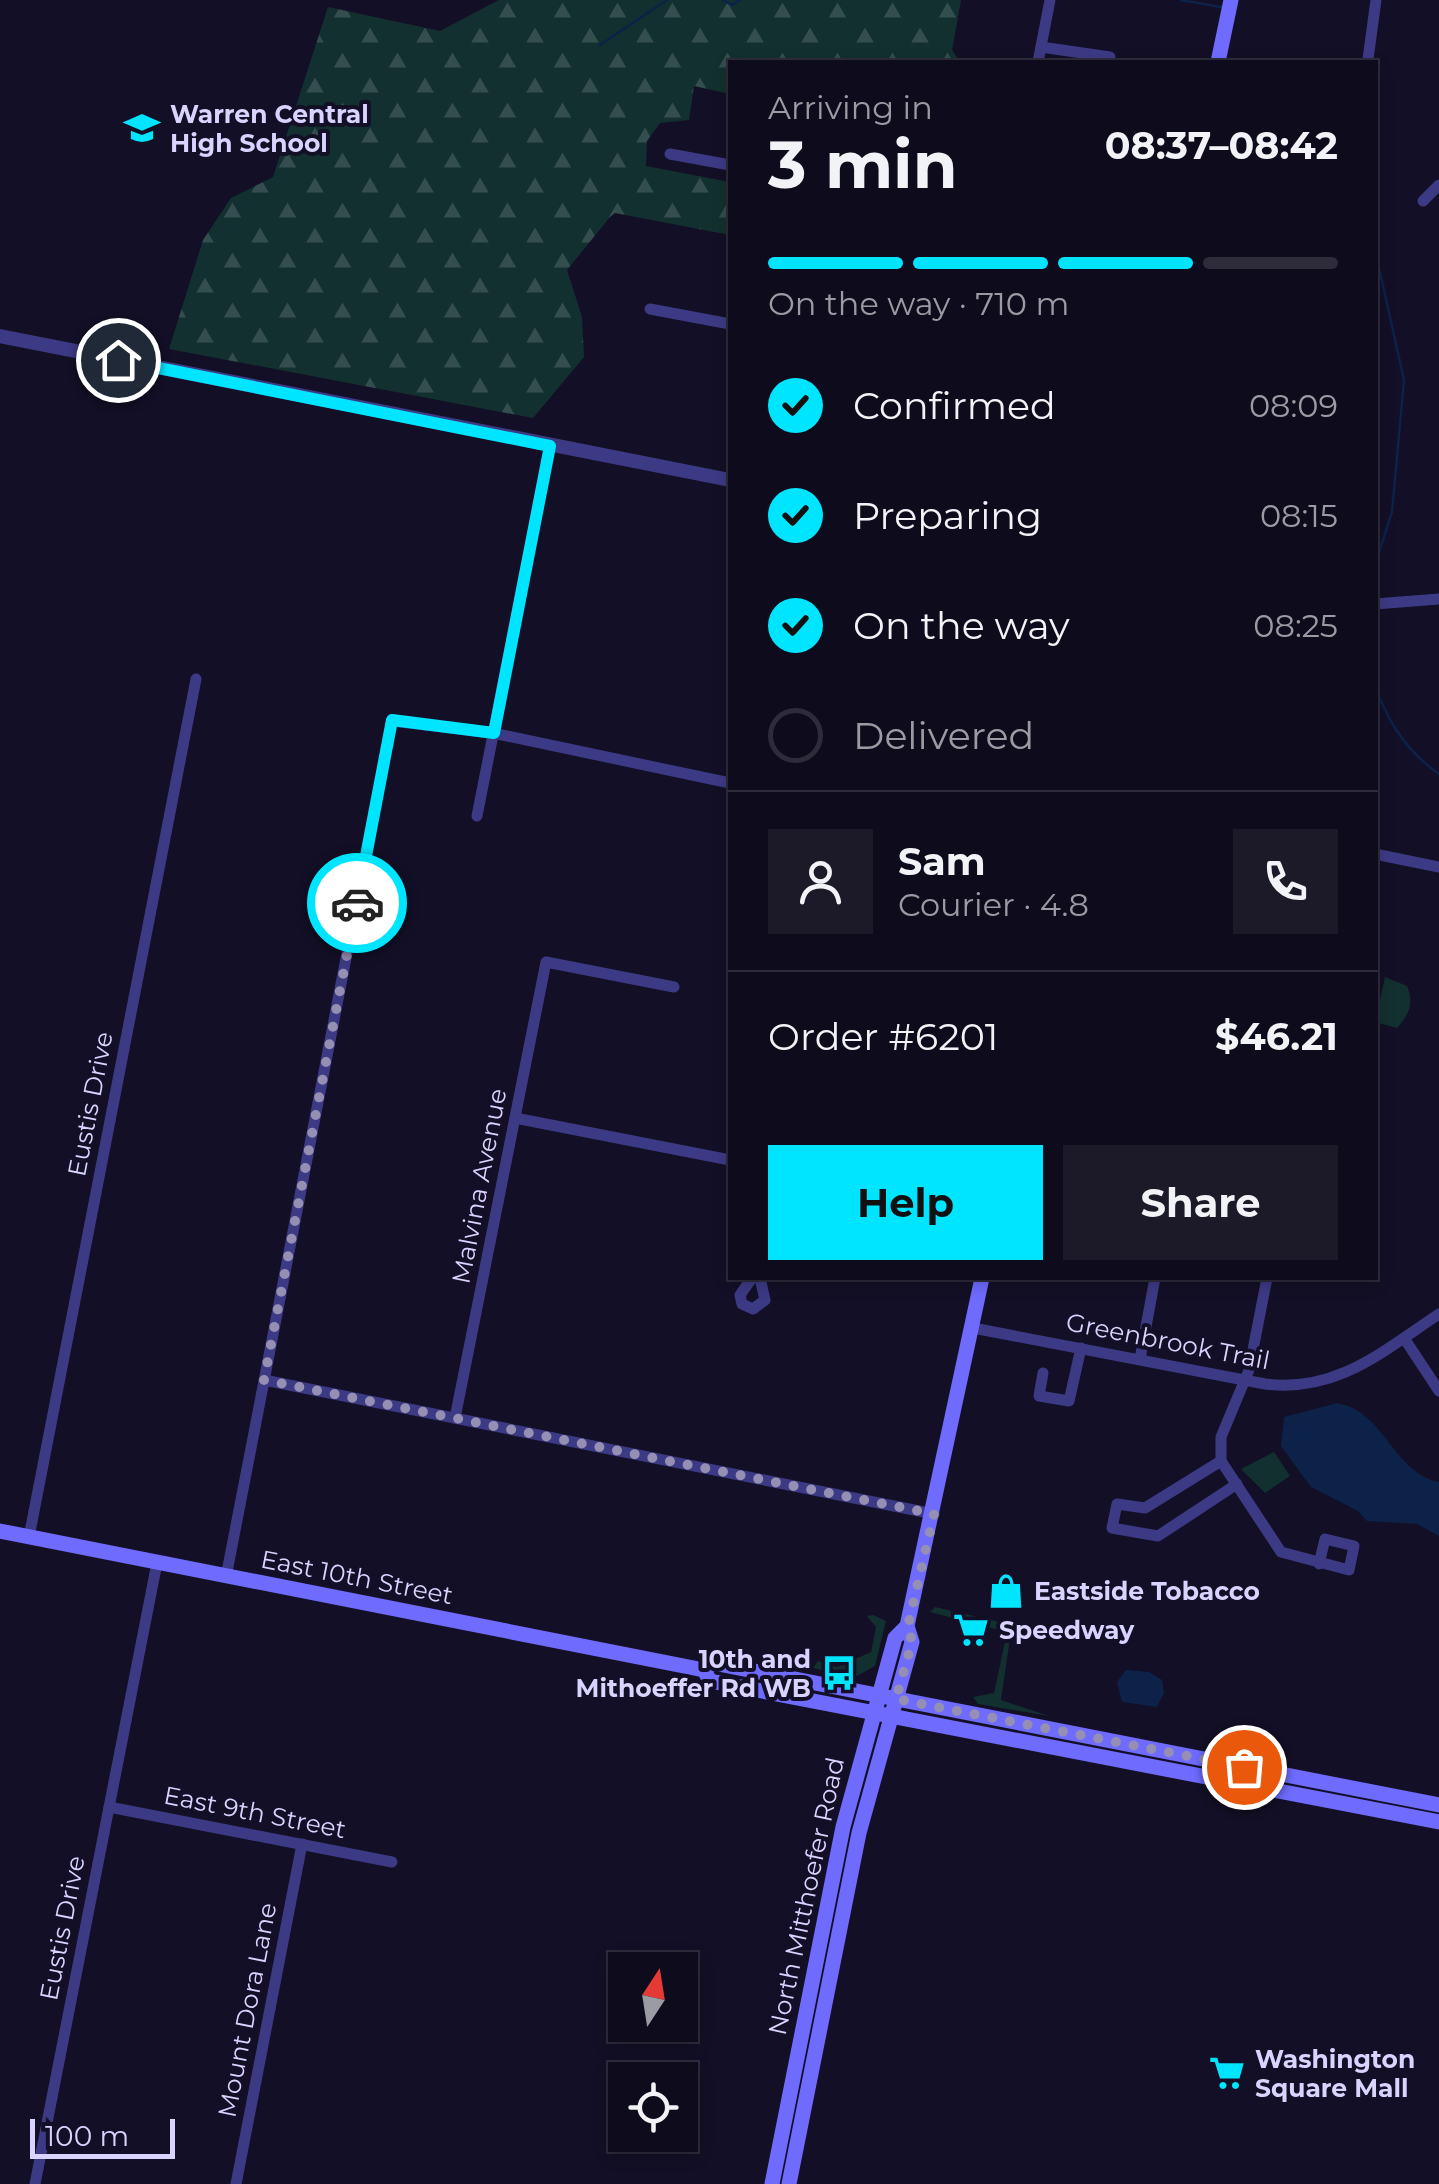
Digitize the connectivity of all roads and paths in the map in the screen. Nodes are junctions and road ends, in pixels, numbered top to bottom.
1 (1050, 0) edge
2 (1231, 0) edge
3 (1376, 0) edge
4 (1041, 47) junction
5 (1110, 57) dead end
6 (1038, 60) edge
7 (1218, 60) edge
8 (1368, 60) dead end
9 (670, 154) dead end
10 (728, 165) edge
11 (1439, 185) edge
12 (1422, 201) dead end
13 (650, 309) dead end
14 (728, 324) edge
15 (0, 336) edge
16 (550, 446) junction
17 (728, 480) edge
18 (1439, 600) edge
19 (1378, 604) edge
20 (196, 679) dead end
21 (494, 733) junction
22 (728, 782) edge
23 (477, 816) dead end
24 (1378, 855) edge
25 (1439, 866) edge
26 (674, 987) dead end
27 (515, 1118) junction
28 (728, 1160) edge
29 (751, 1280) edge
30 (761, 1280) edge
31 (982, 1280) edge
32 (1155, 1280) edge
33 (1267, 1280) edge
34 (1439, 1314) edge
35 (973, 1328) junction
36 (1404, 1338) junction
37 (1080, 1348) junction
38 (1140, 1359) junction
39 (1043, 1373) dead end
40 (264, 1380) junction
41 (1244, 1380) junction
42 (1439, 1390) edge
43 (455, 1418) junction
44 (1221, 1461) junction
45 (1237, 1484) junction
46 (934, 1514) junction
47 (0, 1532) edge
48 (29, 1537) junction
49 (157, 1563) junction
50 (1319, 1564) dead end
51 (226, 1576) junction
52 (908, 1626) junction
53 (704, 1670) junction
54 (878, 1696) junction
55 (896, 1699) junction
56 (874, 1713) junction
57 (891, 1716) junction
58 (1439, 1804) edge
59 (109, 1806) junction
60 (1439, 1822) edge
61 (844, 1823) junction
62 (302, 1844) junction
63 (392, 1862) dead end
64 (850, 1878) junction
65 (35, 2184) edge
66 (236, 2184) edge
67 (772, 2184) edge
68 (789, 2184) edge

1 - 4 street
2 - 7 main road
3 - 8 street
4 - 5 street
4 - 6 street
9 - 10 street
11 - 12 street
13 - 14 street
15 - 16 street
16 - 17 street
16 - 21 street
18 - 19 street
20 - 48 street, Eustis Drive
21 - 22 street
21 - 23 street
21 - 40 street
24 - 25 street
26 - 27 street, Malvina Avenue
27 - 28 street
27 - 43 street, Malvina Avenue
29 - 30 street
31 - 35 main road, North Mitthoefer Road
32 - 38 street
33 - 41 street
34 - 36 street, Greenbrook Trail
35 - 37 street, Greenbrook Trail
35 - 46 main road, North Mitthoefer Road
36 - 41 street, Greenbrook Trail
36 - 42 street
37 - 38 street, Greenbrook Trail
37 - 39 street
38 - 41 street, Greenbrook Trail
40 - 43 street
40 - 51 street
41 - 44 street
43 - 46 street
44 - 45 street
44 - 45 street
45 - 50 street
46 - 52 main road, North Mitthoefer Road
47 - 48 main road, East 10th Street
48 - 49 main road, East 10th Street
49 - 51 main road, East 10th Street
49 - 59 street, Eustis Drive
51 - 53 main road, East 10th Street
52 - 54 main road, North Mitthoefer Road
52 - 55 main road, North Mitthoefer Road
53 - 54 main road, East 10th Street
53 - 56 main road, East 10th Street
54 - 55 main road, East 10th Street
54 - 56 main road, North Mitthoefer Road
55 - 57 main road, North Mitthoefer Road
55 - 58 main road, East 10th Street
56 - 57 main road, East 10th Street
56 - 61 main road, North Mitthoefer Road
57 - 60 main road, East 10th Street
57 - 64 main road, North Mitthoefer Road
59 - 62 street, East 9th Street
59 - 65 street, Eustis Drive
61 - 64 main road
61 - 67 main road, North Mitthoefer Road
62 - 63 street, East 9th Street
62 - 66 street, Mount Dora Lane
64 - 68 main road, North Mitthoefer Road

